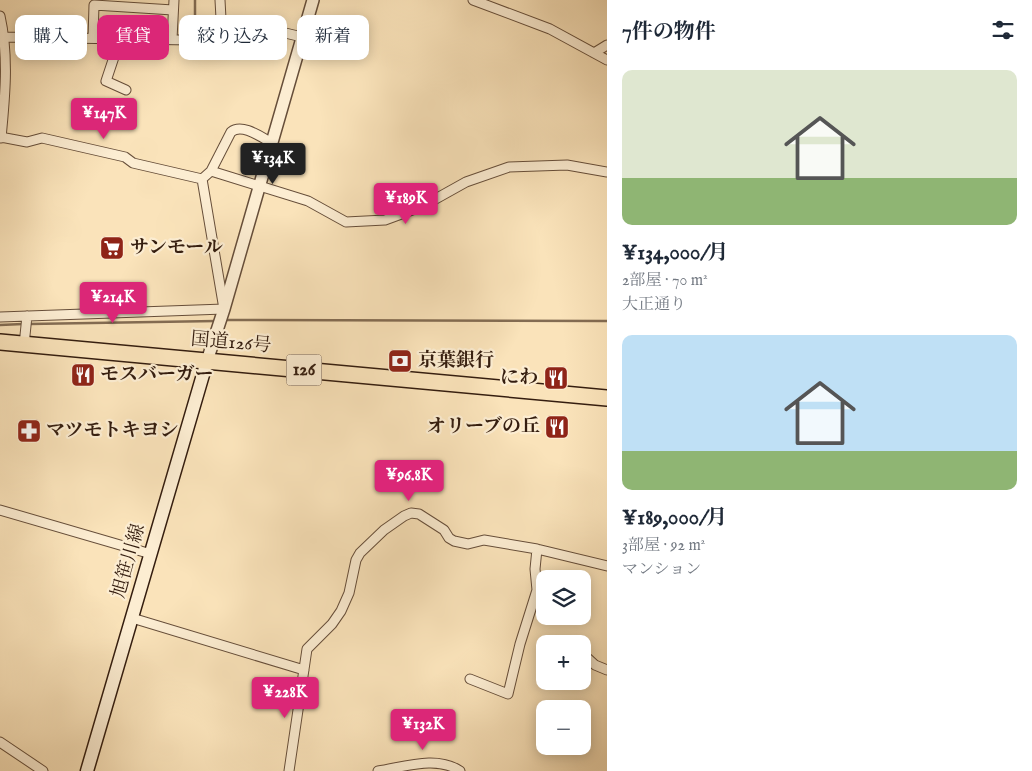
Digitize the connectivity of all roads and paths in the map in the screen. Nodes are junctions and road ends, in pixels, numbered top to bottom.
1 (220, 0) edge
2 (313, 0) edge
3 (473, 0) edge
4 (174, 5) edge
5 (221, 15) edge
6 (309, 15) edge
7 (0, 16) edge
8 (2, 37) edge
9 (93, 38) junction
10 (97, 38) edge
11 (172, 39) joint
12 (179, 39) edge
13 (607, 45) edge
14 (594, 53) junction
15 (297, 54) edge
16 (113, 60) edge
17 (607, 60) edge
18 (126, 90) dead end
19 (1, 138) edge
20 (272, 142) junction
21 (211, 171) junction
22 (607, 172) edge
23 (202, 179) junction
24 (259, 185) junction
25 (224, 308) junction
26 (0, 318) edge
27 (27, 321) junction
28 (0, 342) edge
29 (24, 345) junction
30 (207, 361) junction
31 (607, 398) edge
32 (0, 510) edge
33 (537, 549) junction
34 (151, 554) junction
35 (607, 566) edge
36 (132, 618) junction
37 (591, 662) edge
38 (304, 670) junction
39 (607, 670) edge
40 (470, 679) dead end
41 (0, 742) edge
42 (43, 771) edge
43 (87, 771) edge
44 (289, 771) edge
45 (378, 771) edge
46 (460, 771) edge

1 - 5 street
2 - 6 street
3 - 14 street
4 - 9 street
4 - 11 street
7 - 8 street
8 - 9 street
8 - 19 street
9 - 10 street
11 - 12 street
13 - 14 street
14 - 17 street
15 - 20 street
16 - 18 street
19 - 23 street
20 - 21 street
20 - 24 street
21 - 23 street
21 - 24 street
22 - 24 street
23 - 25 street
24 - 25 street
25 - 27 street
25 - 30 street
26 - 27 street
27 - 29 street
28 - 29 highway, 国道126号 / 126
29 - 30 highway, 国道126号 / 126
30 - 31 highway, 国道126号 / 126
30 - 34 main road, 旭笹川線
32 - 34 street
33 - 35 street
33 - 38 street
33 - 40 street
34 - 36 main road, 旭笹川線
36 - 38 street
36 - 43 main road, 旭笹川線
37 - 39 street
38 - 44 street
41 - 42 street
45 - 46 street

